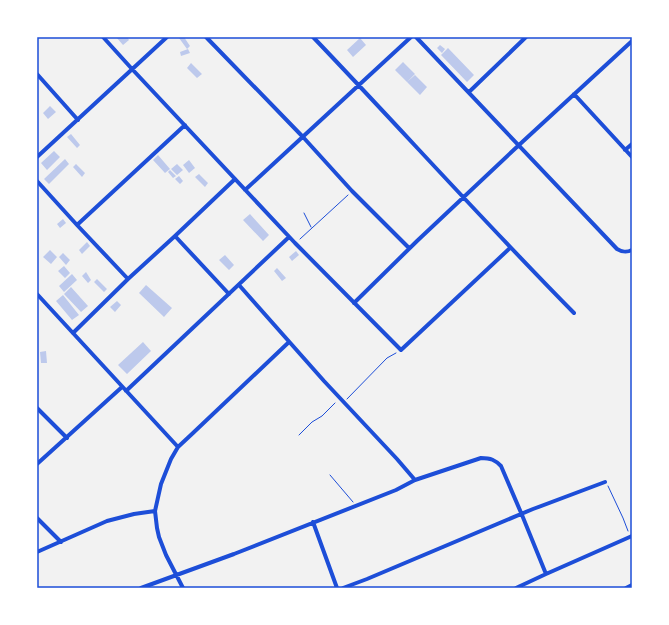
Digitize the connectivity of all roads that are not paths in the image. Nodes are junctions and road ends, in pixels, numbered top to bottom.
1 (103, 37) edge
2 (167, 37) edge
3 (206, 37) edge
4 (313, 37) edge
5 (411, 37) edge
6 (416, 37) edge
7 (526, 37) edge
8 (632, 41) edge
9 (132, 69) junction
10 (37, 74) edge
11 (359, 85) junction
12 (469, 92) junction
13 (574, 94) junction
14 (78, 120) junction
15 (185, 125) junction
16 (303, 137) junction
17 (632, 144) edge
18 (519, 145) junction
19 (625, 150) junction
20 (632, 157) edge
21 (37, 158) edge
22 (235, 179) junction
23 (37, 181) edge
24 (245, 190) junction
25 (463, 197) junction
26 (77, 225) junction
27 (175, 236) junction
28 (289, 237) junction
29 (409, 248) junction
30 (510, 248) junction
31 (632, 250) edge
32 (128, 279) junction
33 (239, 284) junction
34 (37, 294) edge
35 (229, 294) junction
36 (354, 303) junction
37 (574, 314) dead end
38 (73, 333) junction
39 (289, 342) junction
40 (122, 387) junction
41 (126, 391) junction
42 (37, 408) edge
43 (66, 438) junction
44 (178, 447) junction
45 (37, 464) edge
46 (415, 480) junction
47 (605, 482) road end
48 (155, 511) junction
49 (522, 515) junction
50 (37, 518) edge
51 (313, 522) junction
52 (631, 536) edge
53 (61, 542) junction
54 (37, 552) edge
55 (546, 574) junction
56 (177, 575) junction
57 (632, 586) edge
58 (141, 588) edge
59 (182, 588) edge
60 (337, 588) edge
61 (343, 588) edge
62 (516, 588) edge
63 (626, 588) edge

1 - 9 street
2 - 9 street
3 - 16 street
4 - 11 street
5 - 11 street
6 - 12 street
7 - 12 street
8 - 13 street
9 - 14 street
9 - 15 street
10 - 14 street
11 - 16 street
11 - 25 street
12 - 18 street
13 - 18 street
13 - 19 street
14 - 21 street
15 - 22 street
15 - 26 street
16 - 24 street
16 - 29 street
17 - 19 street
18 - 25 street
18 - 31 street
19 - 20 street
22 - 24 street
22 - 27 street
23 - 26 street
24 - 28 street
25 - 29 street
25 - 30 street
26 - 32 street
27 - 32 street
27 - 35 street
28 - 33 street
28 - 36 street
29 - 36 street
30 - 36 street
30 - 37 street
32 - 38 street
33 - 35 street
33 - 39 street
34 - 38 street
35 - 41 street
38 - 40 street
39 - 44 street
39 - 46 street
40 - 41 street
40 - 43 street
41 - 44 street
42 - 43 street
43 - 45 street
44 - 48 street
46 - 49 street
46 - 51 street
47 - 49 street
48 - 53 street
48 - 56 street
49 - 55 street
49 - 61 street
50 - 53 street
51 - 56 street
51 - 60 street
52 - 55 street
53 - 54 street
55 - 62 street
56 - 58 street
56 - 59 street
57 - 63 street

